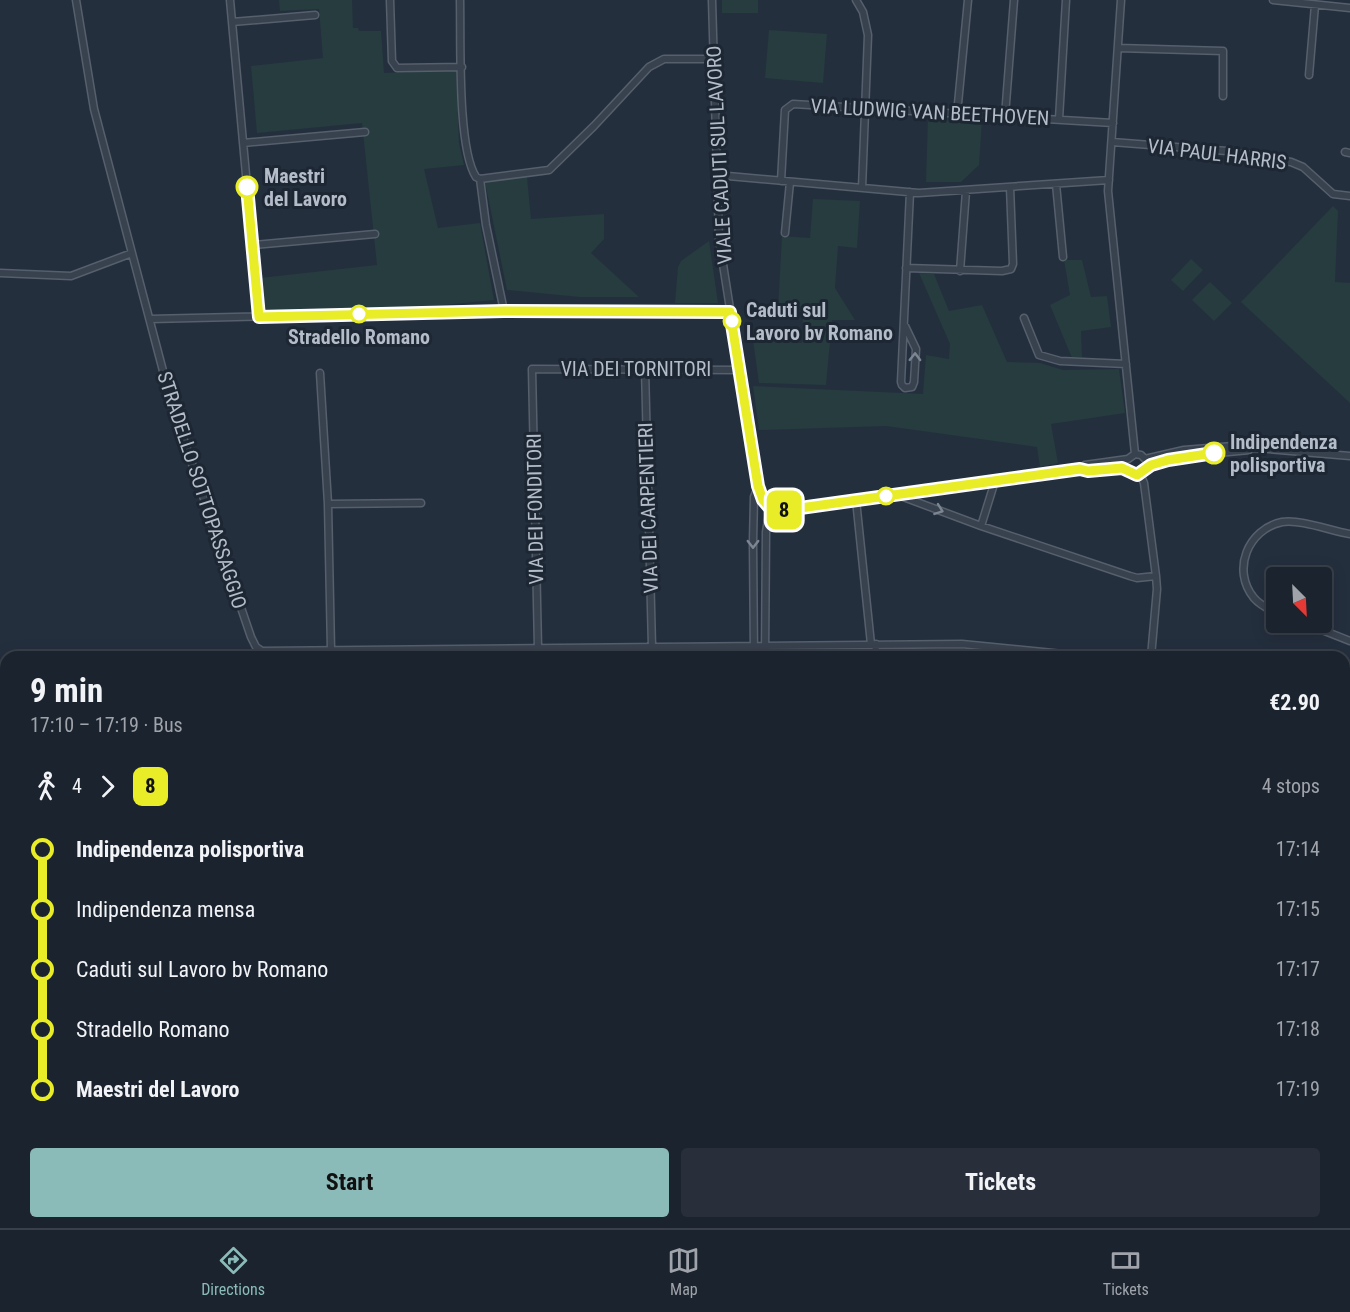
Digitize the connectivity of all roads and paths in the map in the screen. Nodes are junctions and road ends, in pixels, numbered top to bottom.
1 (76, 0) edge
2 (230, 0) edge
3 (390, 0) edge
4 (460, 0) edge
5 (712, 0) edge
6 (856, 0) edge
7 (968, 0) edge
8 (1014, 0) edge
9 (1066, 0) edge
10 (1121, 0) edge
11 (1274, 0) edge
12 (1315, 4) junction
13 (1350, 8) edge
14 (315, 15) dead end
15 (232, 21) junction
16 (1118, 48) junction
17 (713, 59) junction
18 (462, 67) junction
19 (1309, 75) dead end
20 (1223, 96) dead end
21 (865, 108) junction
22 (957, 114) junction
23 (1005, 116) junction
24 (1059, 120) junction
25 (1113, 123) junction
26 (365, 132) dead end
27 (1112, 142) junction
28 (243, 143) junction
29 (717, 175) junction
30 (480, 178) junction
31 (1109, 180) junction
32 (781, 181) junction
33 (790, 182) junction
34 (1056, 184) junction
35 (862, 188) junction
36 (1010, 188) junction
37 (966, 191) junction
38 (910, 192) junction
39 (1350, 196) edge
40 (785, 233) dead end
41 (375, 234) dead end
42 (253, 245) junction
43 (132, 253) junction
44 (1063, 258) dead end
45 (906, 268) junction
46 (960, 271) junction
47 (0, 273) edge
48 (504, 311) junction
49 (730, 312) junction
50 (259, 317) junction
51 (1024, 318) dead end
52 (150, 319) junction
53 (905, 326) junction
54 (1126, 364) junction
55 (645, 368) junction
56 (532, 369) joint
57 (740, 370) junction
58 (320, 373) dead end
59 (1267, 448) junction
60 (1135, 454) junction
61 (1350, 456) edge
62 (1128, 459) junction
63 (1145, 459) junction
64 (1146, 467) junction
65 (1080, 469) junction
66 (1128, 470) junction
67 (1140, 474) junction
68 (995, 481) junction
69 (758, 486) junction
70 (896, 495) junction
71 (856, 500) junction
72 (421, 503) dead end
73 (328, 504) junction
74 (770, 508) junction
75 (981, 526) junction
76 (1350, 534) edge
77 (1156, 576) junction
78 (1266, 608) edge
79 (1331, 633) edge
80 (1350, 640) edge
81 (873, 644) junction
82 (754, 646) junction
83 (765, 646) junction
84 (652, 647) junction
85 (538, 648) junction
86 (331, 650) junction
87 (259, 651) edge
88 (314, 651) edge
89 (754, 651) edge
90 (765, 651) edge
91 (874, 651) edge
92 (1022, 651) edge
93 (1152, 651) edge

1 - 43 street
2 - 15 street
3 - 18 street
4 - 18 street
5 - 17 street, VIALE CADUTI SUL LAVORO
6 - 21 street
7 - 22 street
8 - 23 street
9 - 24 street
10 - 16 street
11 - 12 street
12 - 13 street
12 - 19 street
14 - 15 street
15 - 28 street
16 - 20 street
16 - 25 street
17 - 29 street, VIALE CADUTI SUL LAVORO
17 - 30 street
18 - 30 street
21 - 22 street, VIA LUDWIG VAN BEETHOVEN
21 - 32 street, VIA LUDWIG VAN BEETHOVEN
21 - 35 street
22 - 23 street, VIA LUDWIG VAN BEETHOVEN
23 - 24 street, VIA LUDWIG VAN BEETHOVEN
24 - 25 street, VIA LUDWIG VAN BEETHOVEN
25 - 27 street
26 - 28 street
27 - 31 street
27 - 39 street, VIA PAUL HARRIS
28 - 42 street
29 - 32 street
29 - 49 street, VIALE CADUTI SUL LAVORO
30 - 48 street
31 - 34 street
31 - 54 street
32 - 33 street
33 - 35 street
33 - 40 street
34 - 36 street
34 - 44 street
35 - 38 street
36 - 37 street
36 - 46 street
37 - 38 street
37 - 46 street
38 - 45 street
41 - 42 street
42 - 50 street
43 - 47 street
43 - 52 street
45 - 46 street
45 - 53 street
48 - 49 street
48 - 50 street
49 - 57 street, VIALE CADUTI SUL LAVORO
50 - 52 street
51 - 54 street
52 - 87 street, STRADELLO SOTTOPASSAGGIO
53 -> 53 street
54 - 60 street
55 - 56 street, VIA DEI TORNITORI
55 - 57 street, VIA DEI TORNITORI
55 - 84 street, VIA DEI CARPENTIERI
56 - 85 street, VIA DEI FONDITORI
57 - 69 street, VIALE CADUTI SUL LAVORO
58 - 73 street
59 - 61 street
59 - 63 street
59 - 64 street
60 - 62 street
60 - 63 street
62 - 65 street
62 - 66 street
63 - 64 street
64 - 67 street
65 - 66 street
65 - 68 street
66 - 67 street
67 - 77 street
68 - 70 street
68 - 75 street
69 - 74 street, VIALE CADUTI SUL LAVORO
69 -> 82 street, VIALE CADUTI SUL LAVORO
70 - 71 street
70 -> 75 street
71 - 74 street
71 - 81 street
72 - 73 street
73 - 86 street
74 - 83 street
75 - 77 street
76 - 78 street
77 - 93 street
79 - 80 street
81 - 83 street
81 - 91 street
81 - 92 street
82 - 83 street
82 - 84 street
82 - 89 street, VIALE CADUTI SUL LAVORO
83 - 90 street
84 - 85 street
85 - 86 street
86 - 88 street

